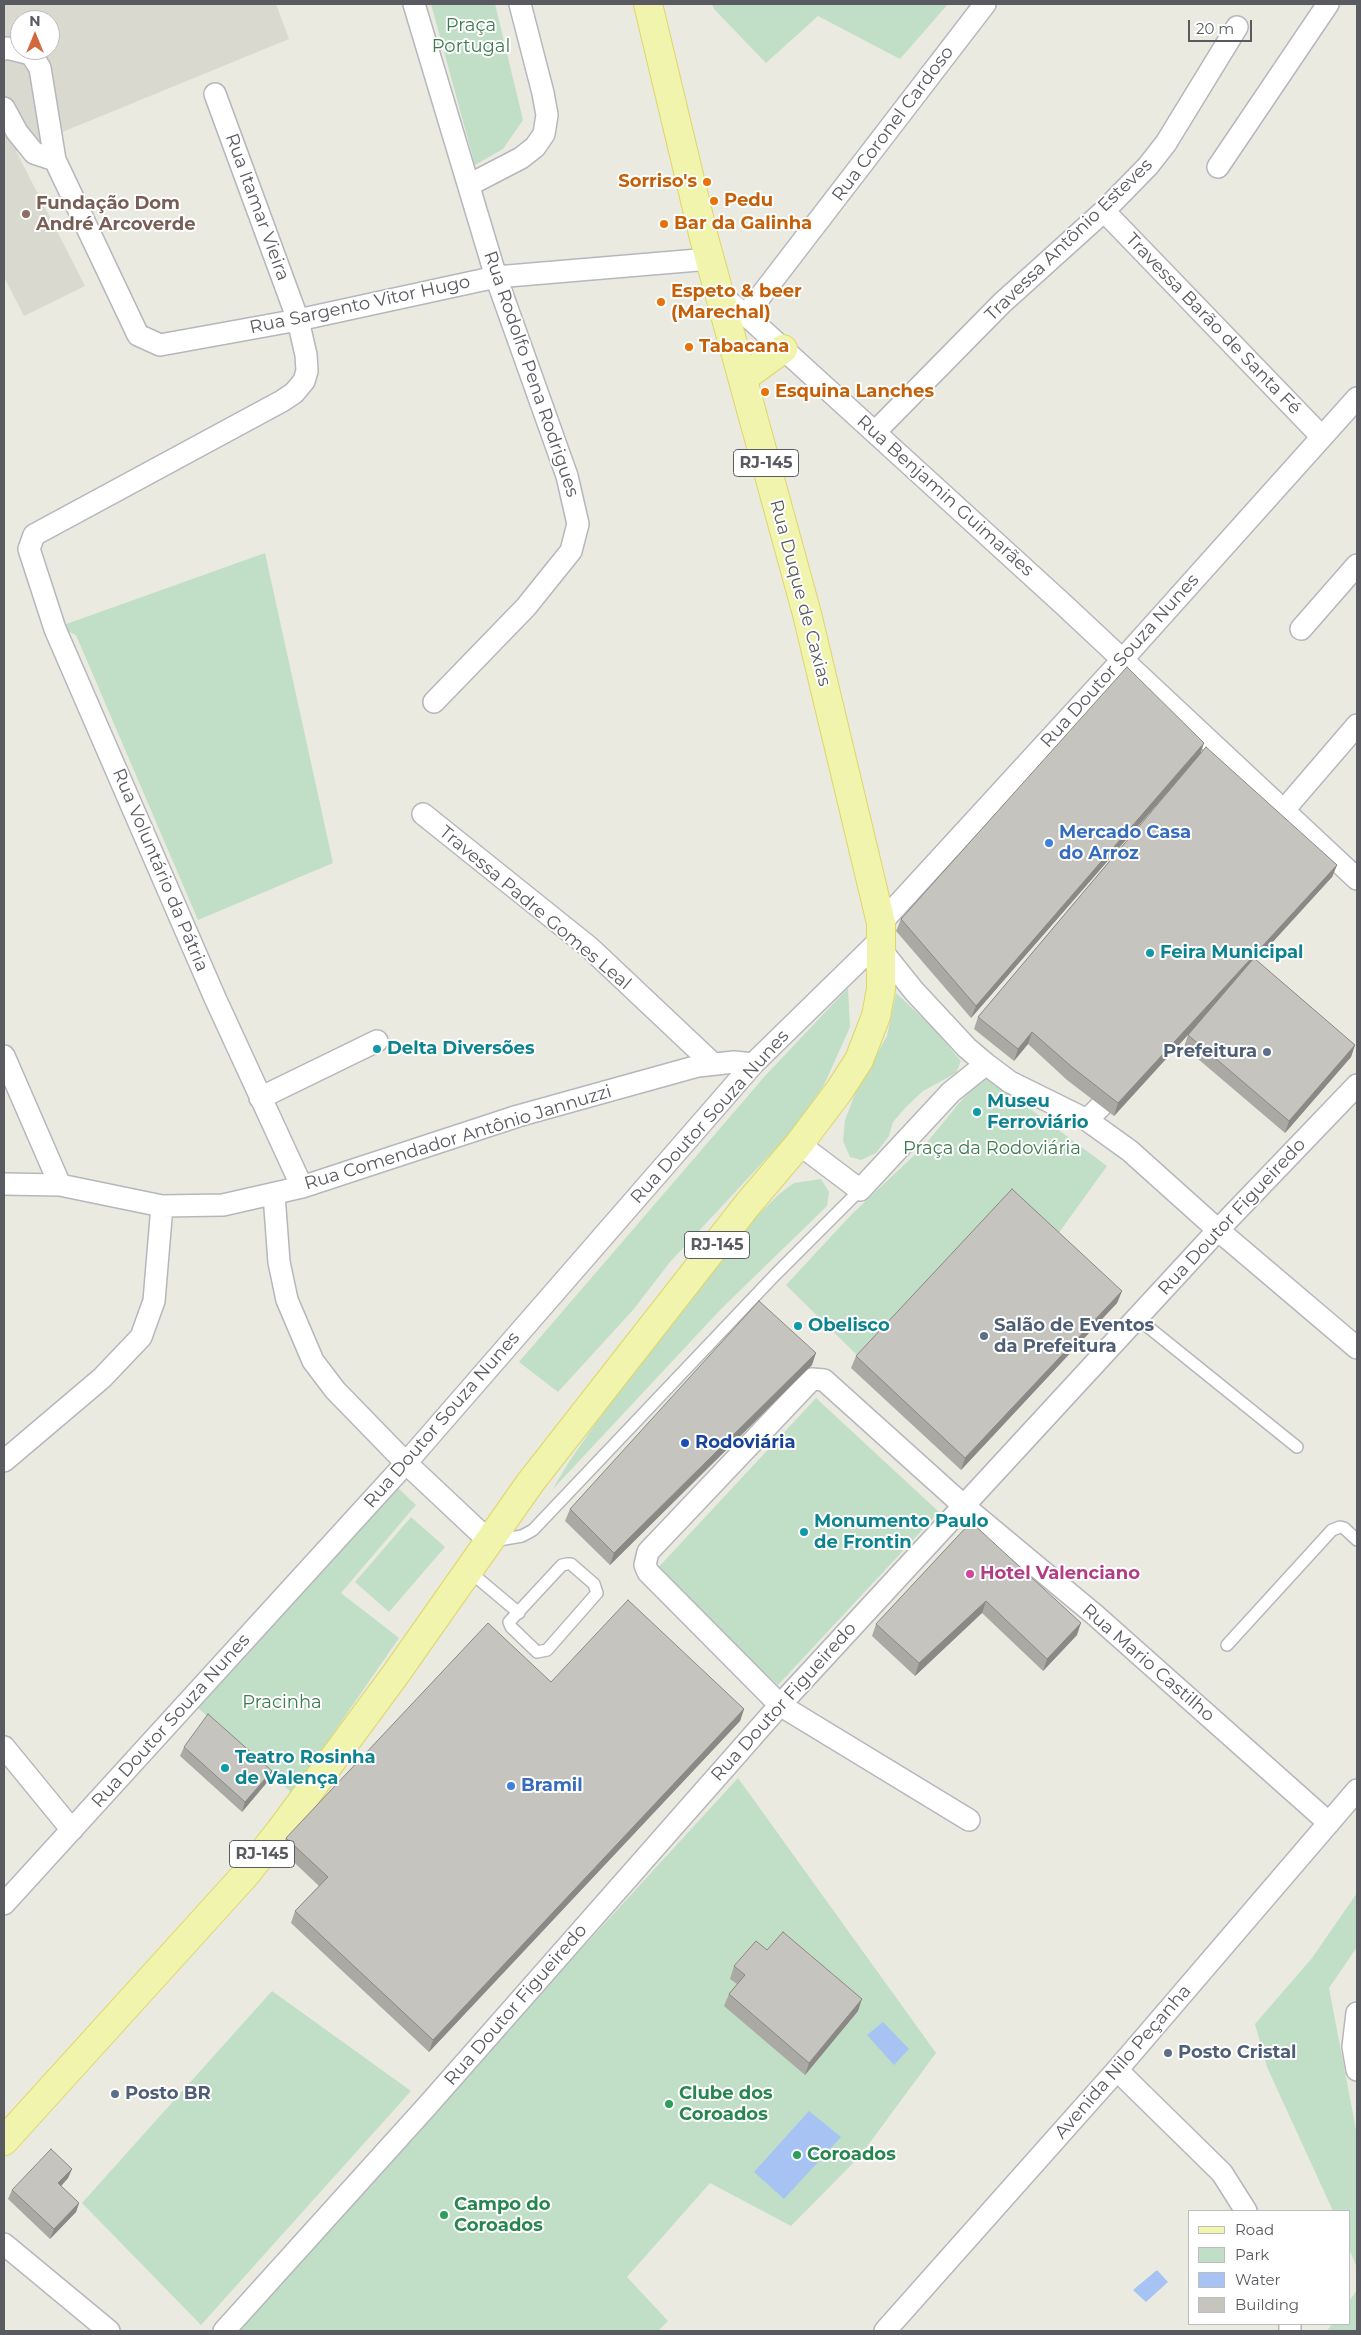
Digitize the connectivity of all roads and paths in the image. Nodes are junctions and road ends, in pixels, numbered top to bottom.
1 (414, 4) edge
2 (520, 4) edge
3 (648, 4) edge
4 (985, 4) edge
5 (1328, 4) edge
6 (1237, 27) dead end
7 (4, 50) edge
8 (215, 94) dead end
9 (4, 108) edge
10 (55, 160) junction
11 (1218, 167) dead end
12 (469, 185) junction
13 (1104, 211) junction
14 (710, 259) junction
15 (496, 276) junction
16 (720, 295) junction
17 (746, 315) junction
18 (298, 320) junction
19 (783, 349) junction
20 (743, 378) junction
21 (1357, 398) edge
22 (874, 432) junction
23 (1322, 438) junction
24 (29, 550) joint
25 (1357, 565) edge
26 (1301, 629) dead end
27 (1123, 659) junction
28 (434, 702) dead end
29 (1357, 725) edge
30 (1284, 810) junction
31 (423, 814) dead end
32 (1357, 879) edge
33 (881, 937) junction
34 (378, 1041) dead end
35 (4, 1056) edge
36 (712, 1063) junction
37 (753, 1064) junction
38 (986, 1064) junction
39 (1357, 1085) edge
40 (260, 1098) junction
41 (799, 1144) junction
42 (4, 1184) edge
43 (60, 1184) junction
44 (302, 1187) junction
45 (860, 1190) junction
46 (274, 1195) junction
47 (162, 1206) junction
48 (1218, 1230) junction
49 (1137, 1318) junction
50 (1357, 1348) edge
51 (1297, 1447) dead end
52 (4, 1460) edge
53 (406, 1463) junction
54 (964, 1506) junction
55 (1357, 1540) edge
56 (489, 1541) junction
57 (469, 1572) junction
58 (518, 1613) junction
59 (1227, 1645) dead end
60 (780, 1705) junction
61 (4, 1747) edge
62 (1357, 1790) edge
63 (969, 1820) dead end
64 (1329, 1823) junction
65 (72, 1830) junction
66 (4, 1904) edge
67 (1357, 2012) edge
68 (1116, 2070) junction
69 (1357, 2070) edge
70 (4, 2141) edge
71 (1245, 2210) edge
72 (4, 2244) edge
73 (109, 2331) edge
74 (224, 2331) edge
75 (885, 2331) edge

1 - 12 street, Rua Rodolfo Pena Rodrigues
2 - 12 street
3 - 14 main road, Rua Duque de Caxias / RJ-145
4 - 17 street, Rua Coronel Cardoso
5 - 11 street
6 - 13 street, Travessa Antônio Esteves
7 - 10 street
8 - 18 street, Rua Itamar Vieira
9 - 10 street
10 - 18 street, Rua Sargento Vitor Hugo
12 - 15 street, Rua Rodolfo Pena Rodrigues
13 - 22 street, Travessa Antônio Esteves
13 - 23 street, Travessa Barão de Santa Fé
14 - 15 street, Rua Sargento Vitor Hugo
14 - 16 main road, Rua Duque de Caxias / RJ-145
15 - 18 street, Rua Sargento Vitor Hugo
15 - 28 street, Rua Rodolfo Pena Rodrigues
16 - 17 street, Rua Benjamin Guimarães
16 - 20 main road, Rua Duque de Caxias / RJ-145
17 - 19 street, Rua Benjamin Guimarães
18 - 24 street, Rua Itamar Vieira
19 - 20 main road
19 - 22 street, Rua Benjamin Guimarães
20 - 33 main road, Rua Duque de Caxias / RJ-145
21 - 23 street, Rua Doutor Souza Nunes
22 - 27 street, Rua Benjamin Guimarães
23 - 27 street, Rua Doutor Souza Nunes
24 - 40 street, Rua Voluntário da Pátria
25 - 26 street
27 - 30 street, Rua Benjamin Guimarães
27 - 33 street, Rua Doutor Souza Nunes
29 - 30 street
30 - 32 street, Rua Benjamin Guimarães
31 - 36 street, Travessa Padre Gomes Leal
33 - 37 street, Rua Doutor Souza Nunes
33 - 38 street
33 - 41 main road, RJ-145
34 - 40 street
35 - 43 street
36 - 37 street, Rua Comendador Antônio Jannuzzi
36 - 44 street, Rua Comendador Antônio Jannuzzi
37 - 53 street, Rua Doutor Souza Nunes
38 - 45 street
38 - 48 street
39 - 48 street, Rua Doutor Figueiredo
40 - 44 street, Rua Voluntário da Pátria
41 - 45 street
41 - 56 main road, RJ-145
42 - 43 street, Rua Comendador Antônio Jannuzzi
43 - 47 street, Rua Comendador Antônio Jannuzzi
44 - 46 street, Rua Comendador Antônio Jannuzzi
45 - 56 lane
46 - 47 street, Rua Comendador Antônio Jannuzzi
46 - 53 street
47 - 52 street
48 - 49 street, Rua Doutor Figueiredo
48 - 50 street
49 - 51 lane
49 - 54 street, Rua Doutor Figueiredo
53 - 56 street
53 - 65 street, Rua Doutor Souza Nunes
54 - 60 street, Rua Doutor Figueiredo
54 - 60 street, Rua Mario Castilho
54 - 64 street, Rua Mario Castilho
55 - 59 lane
56 - 57 main road, RJ-145
57 - 58 lane
57 - 70 main road, RJ-145
58 - 58 lane
60 - 63 street
60 - 74 street, Rua Doutor Figueiredo
61 - 65 street
62 - 64 street, Avenida Nilo Peçanha
64 - 68 street, Avenida Nilo Peçanha
65 - 66 street, Rua Doutor Souza Nunes
67 - 69 street
68 - 71 street
68 - 75 street, Avenida Nilo Peçanha
72 - 73 street

